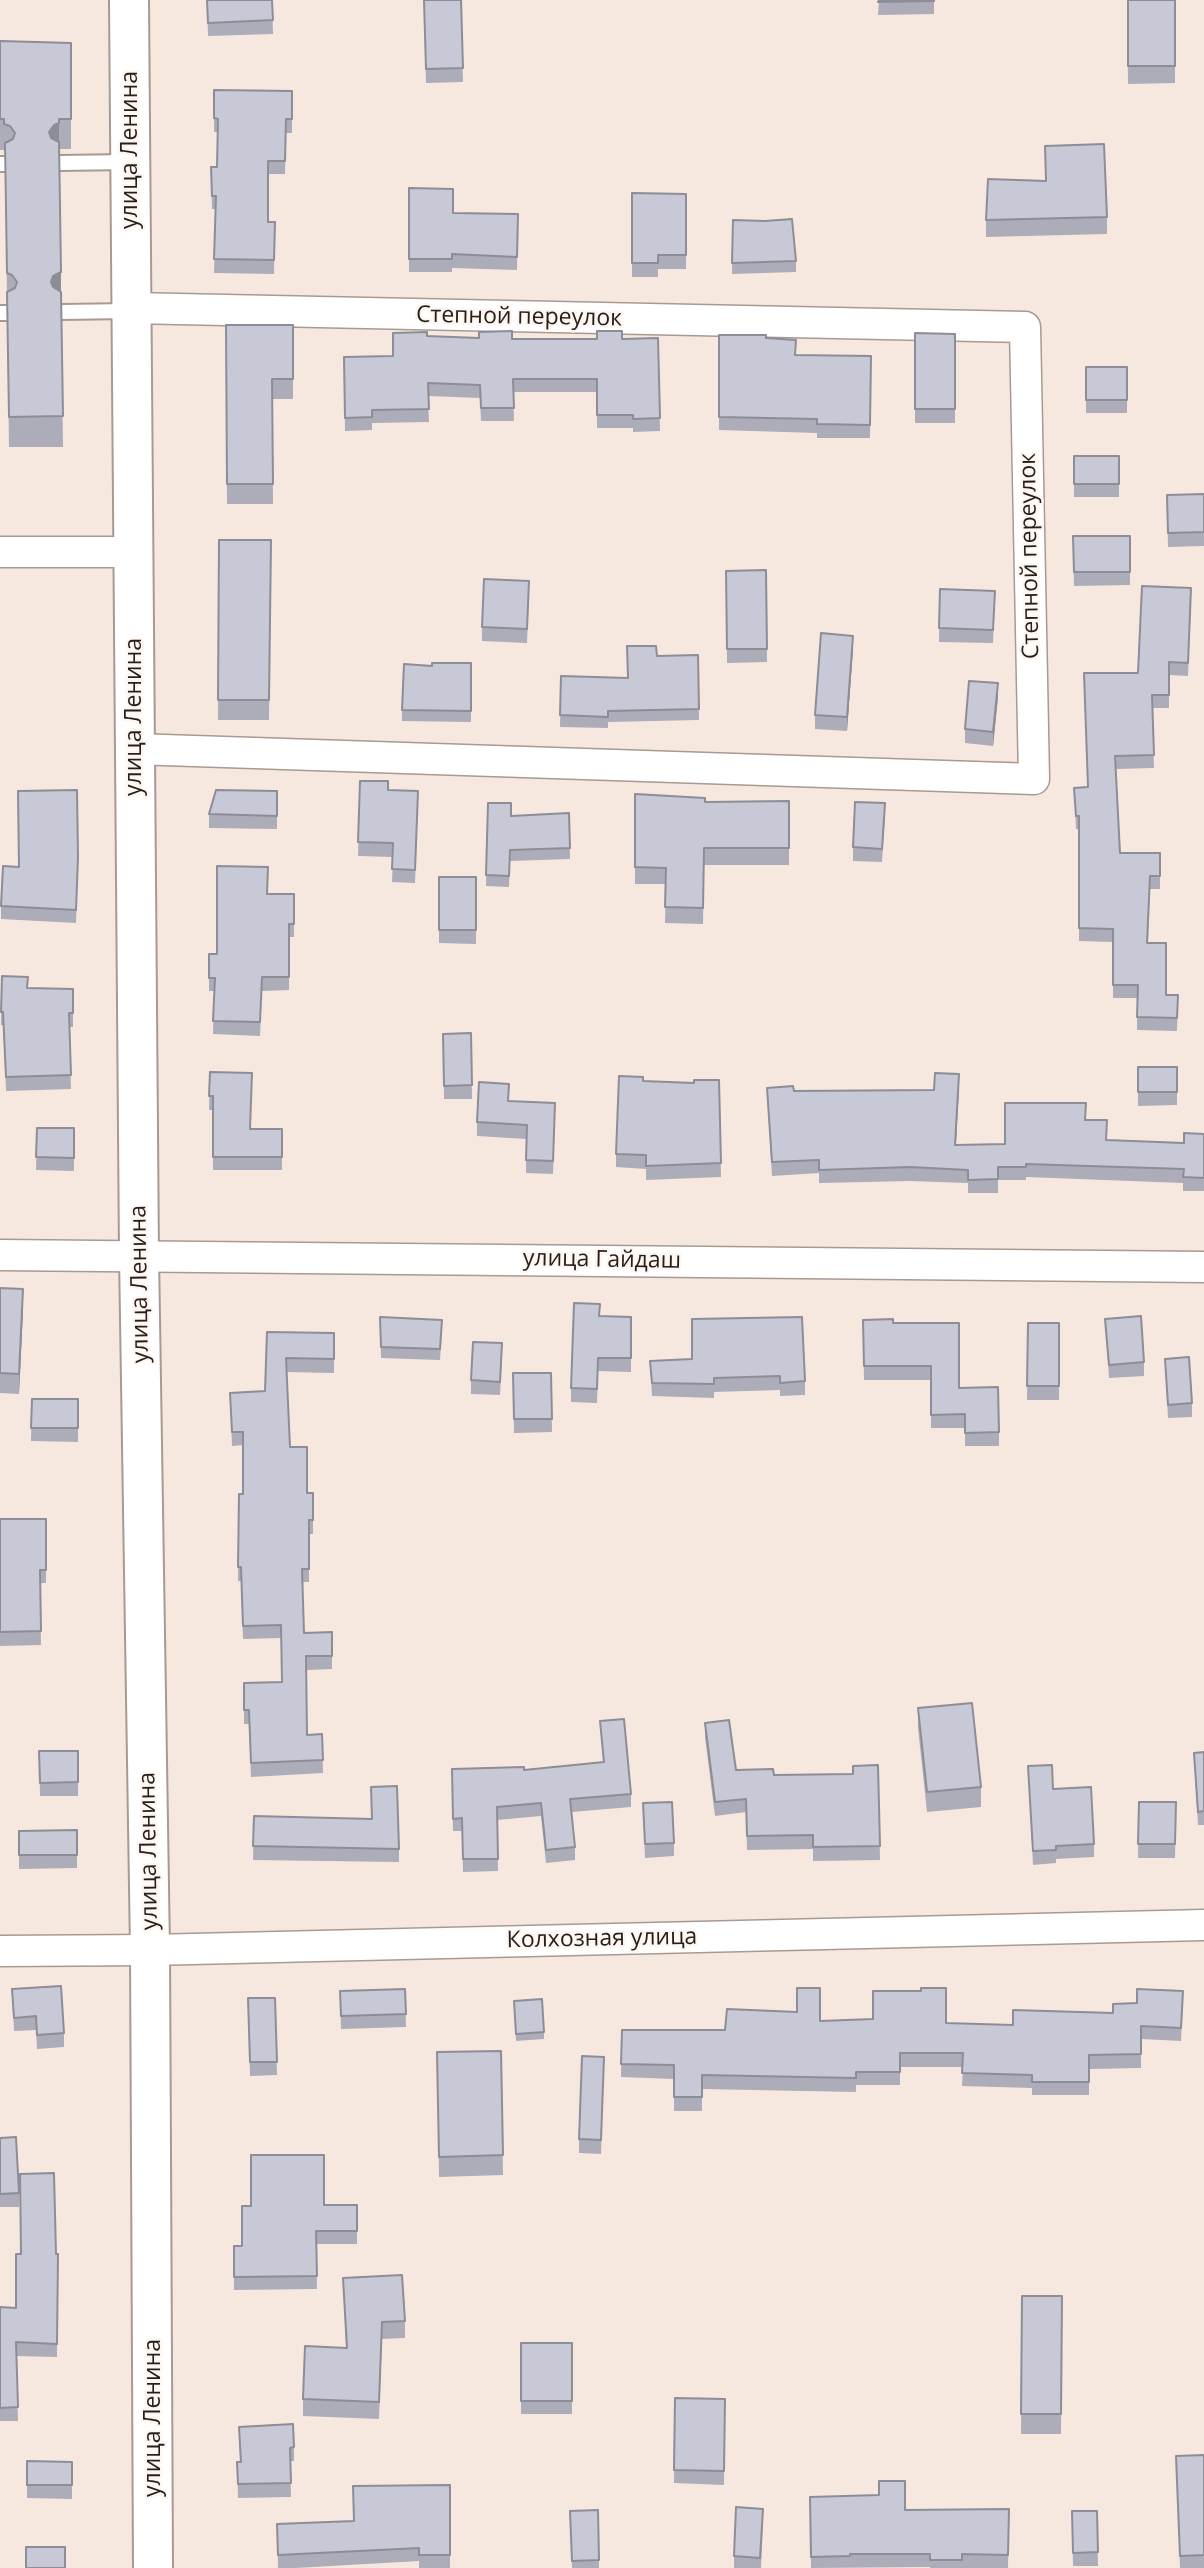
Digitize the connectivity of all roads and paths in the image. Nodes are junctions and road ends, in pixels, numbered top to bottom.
1 (129, 0) edge
2 (130, 162) junction
3 (59, 163) edge
4 (131, 310) junction
5 (61, 312) edge
6 (0, 552) edge
7 (134, 552) junction
8 (134, 749) junction
9 (0, 1255) edge
10 (139, 1255) junction
11 (1204, 1267) edge
12 (1204, 1925) edge
13 (150, 1950) junction
14 (0, 1951) edge
15 (153, 2568) edge

1 - 2 street, улица Ленина
2 - 3 lane
2 - 4 street, улица Ленина
4 - 5 lane
4 - 7 street, улица Ленина
4 - 8 street, Степной переулок
6 - 7 street
7 - 8 street, улица Ленина
8 - 10 street, улица Ленина
9 - 10 street, улица Гайдаш
10 - 11 street, улица Гайдаш
10 - 13 street, улица Ленина
12 - 13 street, Колхозная улица
13 - 14 street, Колхозная улица
13 - 15 street, улица Ленина

